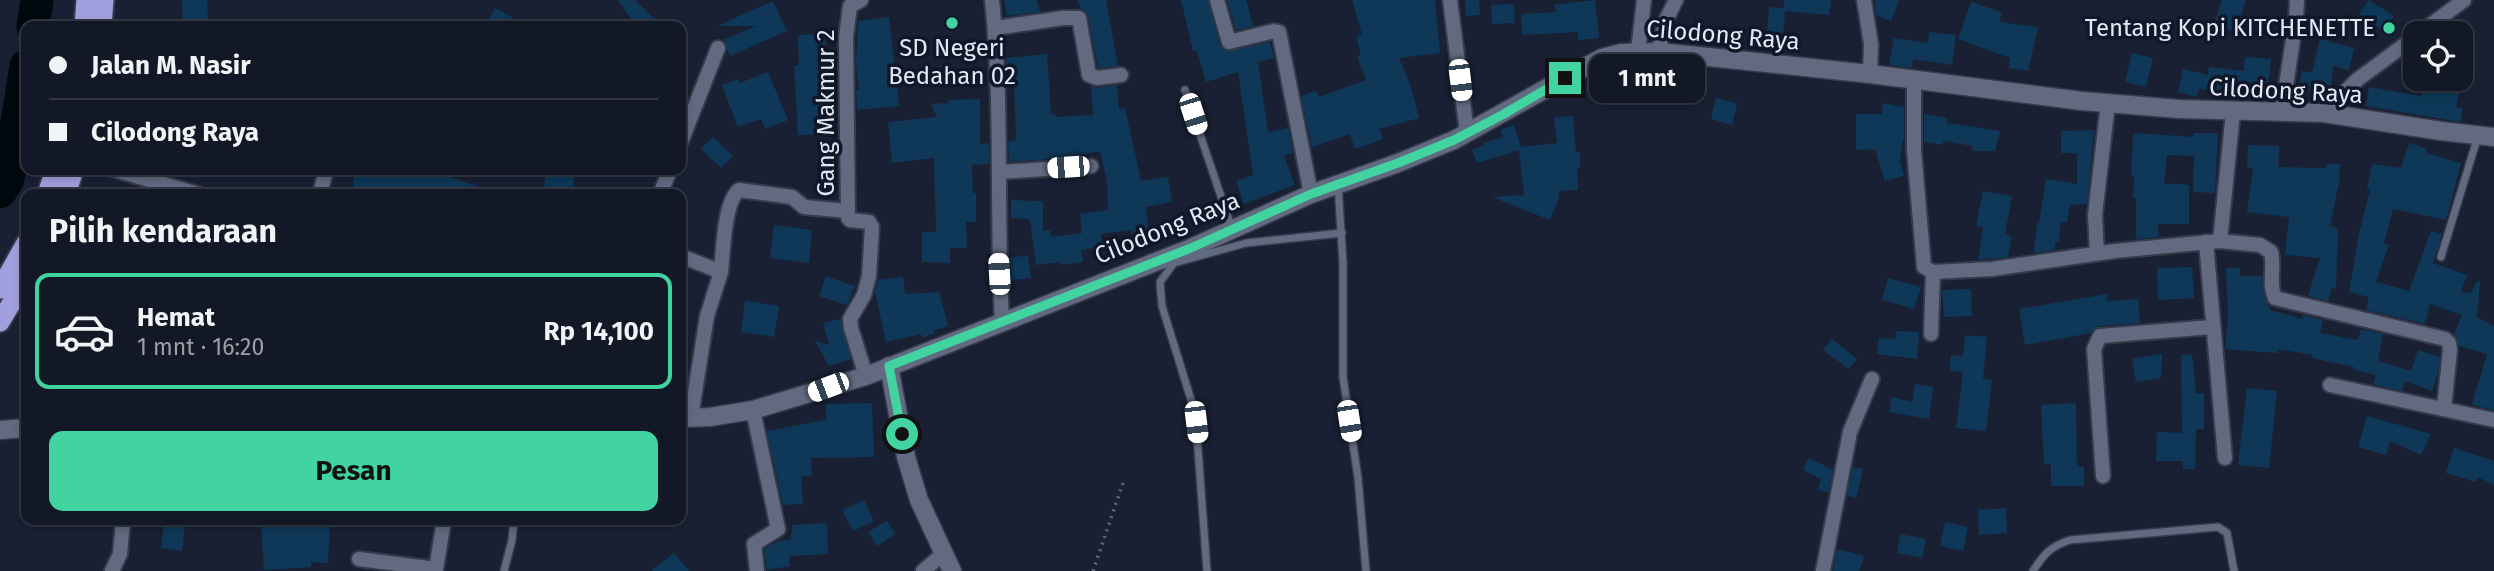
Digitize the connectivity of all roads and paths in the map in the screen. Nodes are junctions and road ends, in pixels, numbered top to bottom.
1 (86, 0) edge
2 (104, 0) edge
3 (861, 0) edge
4 (992, 0) edge
5 (1217, 0) edge
6 (1450, 0) edge
7 (1644, 0) edge
8 (1676, 0) edge
9 (1864, 0) edge
10 (2297, 0) edge
11 (2464, 0) edge
12 (84, 21) edge
13 (102, 21) edge
14 (2436, 21) edge
15 (995, 28) junction
16 (2403, 46) edge
17 (718, 48) dead end
18 (1639, 51) junction
19 (1664, 53) junction
20 (1870, 74) junction
21 (1121, 75) dead end
22 (1914, 80) junction
23 (1185, 90) dead end
24 (2108, 103) junction
25 (2233, 112) junction
26 (2282, 113) junction
27 (2324, 113) junction
28 (686, 129) edge
29 (1467, 134) junction
30 (2486, 136) edge
31 (1091, 166) dead end
32 (1000, 172) junction
33 (132, 175) edge
34 (1338, 185) junction
35 (181, 189) edge
36 (1311, 194) junction
37 (848, 211) junction
38 (1232, 229) junction
39 (1342, 233) junction
40 (2213, 242) junction
41 (21, 252) edge
42 (2096, 253) junction
43 (2441, 257) dead end
44 (686, 258) edge
45 (721, 272) junction
46 (1933, 272) junction
47 (21, 287) edge
48 (0, 289) edge
49 (1002, 321) junction
50 (0, 322) edge
51 (2212, 327) junction
52 (1931, 334) dead end
53 (889, 366) junction
54 (866, 376) junction
55 (1871, 379) dead end
56 (2330, 385) dead end
57 (2444, 408) junction
58 (753, 410) junction
59 (686, 418) edge
60 (2494, 420) edge
61 (21, 428) edge
62 (0, 430) edge
63 (2225, 458) dead end
64 (2103, 476) dead end
65 (1124, 480) dead end
66 (123, 525) edge
67 (443, 525) edge
68 (514, 525) edge
69 (943, 554) junction
70 (359, 559) dead end
71 (435, 570) edge
72 (112, 571) edge
73 (504, 571) edge
74 (757, 571) edge
75 (923, 571) edge
76 (952, 571) edge
77 (1093, 571) edge
78 (1207, 571) edge
79 (1366, 571) edge
80 (1823, 571) edge
81 (2033, 571) edge
82 (2234, 571) edge

1 - 12 highway
2 - 13 highway
3 - 37 street, Gang Makmur 2
4 - 15 street
5 - 36 street
6 - 29 street
7 - 18 street
8 - 19 street
9 - 20 street
10 - 26 street
11 - 14 street
15 - 21 street
15 - 32 street
16 - 27 street
17 - 28 street
18 - 19 street, Cilodong Raya
18 - 29 street, Cilodong Raya
19 - 20 street, Cilodong Raya
20 - 22 street, Cilodong Raya
22 - 24 street, Cilodong Raya
22 - 46 street
23 - 38 lane
24 - 25 street, Cilodong Raya
24 - 42 street
25 - 26 street, Cilodong Raya
25 - 40 street
26 - 27 street, Cilodong Raya
27 - 30 street, Cilodong Raya
29 - 34 street, Cilodong Raya
30 - 43 lane
31 - 32 street
32 - 49 street
33 - 35 street
34 - 36 street, Cilodong Raya
34 - 39 lane
36 - 38 street, Cilodong Raya
37 - 45 street
37 - 54 street, Gang Makmur 2
38 - 49 street, Cilodong Raya
39 - 78 lane
39 - 79 lane
40 - 42 street
40 - 51 street
40 - 57 street
41 - 48 highway
42 - 46 street
44 - 45 street
45 - 59 street
46 - 52 street
47 - 50 highway
49 - 53 street, Cilodong Raya
51 - 63 street
51 - 64 street
53 - 54 street, Cilodong Raya
53 - 69 street
54 - 58 street, Cilodong Raya
55 - 80 street
56 - 57 street
57 - 60 street
58 - 59 street, Cilodong Raya
58 - 74 street
61 - 62 street
65 - 77 path
66 - 72 street
67 - 71 street
68 - 73 lane
69 - 75 street
69 - 76 street
70 - 71 street
81 - 82 lane

